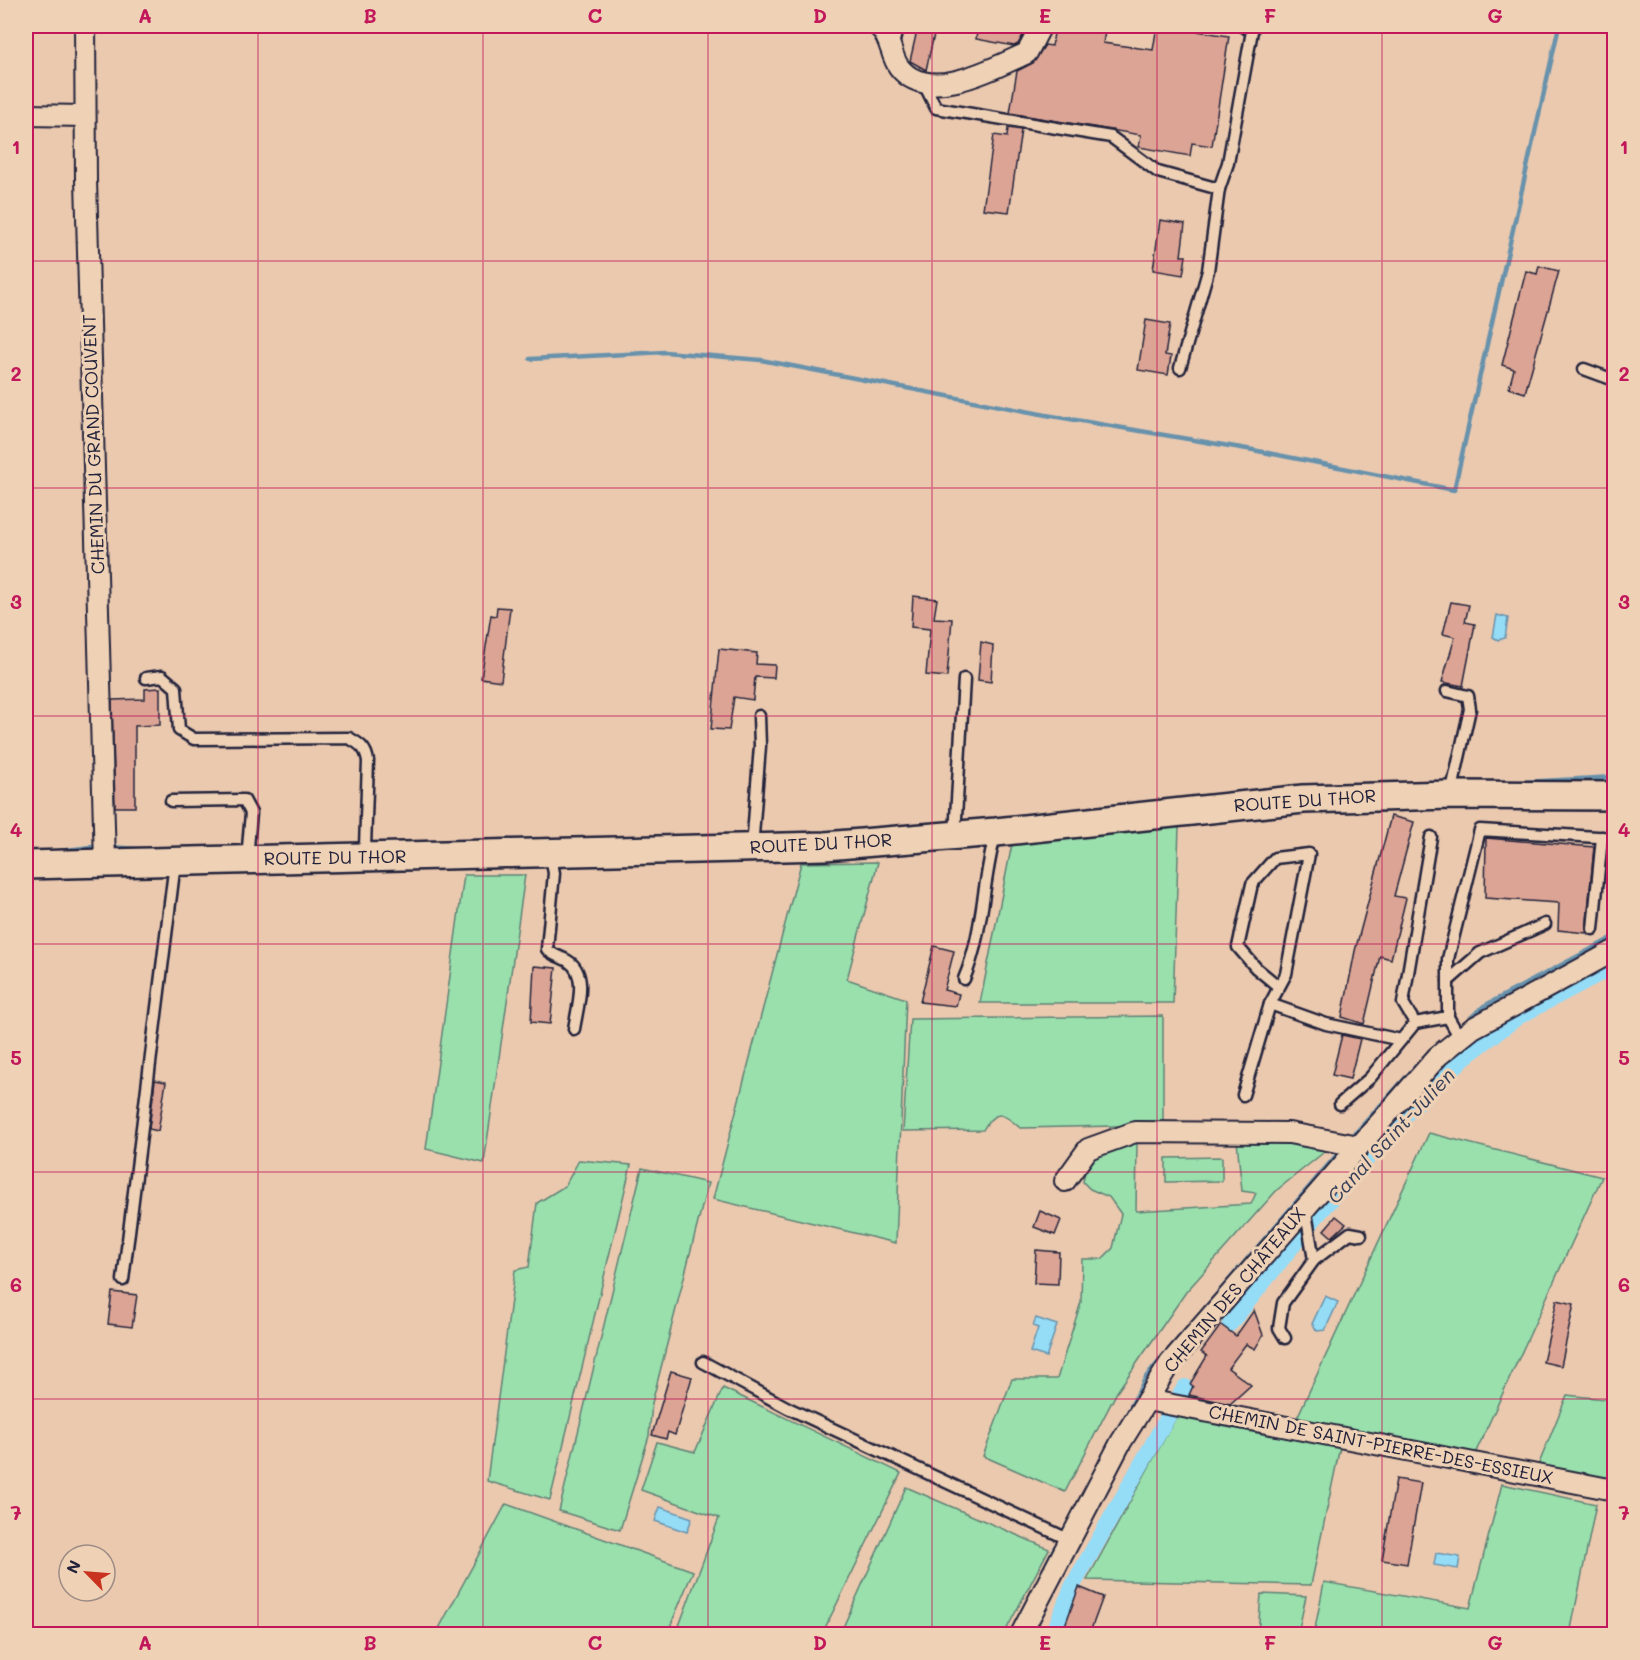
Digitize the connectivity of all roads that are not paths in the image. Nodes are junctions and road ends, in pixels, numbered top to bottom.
1 (85, 26) edge
2 (878, 26) edge
3 (898, 26) edge
4 (1041, 26) edge
5 (1242, 26) edge
6 (892, 48) junction
7 (924, 82) junction
8 (26, 115) edge
9 (85, 116) junction
10 (1219, 189) junction
11 (1180, 368) dead end
12 (1584, 369) dead end
13 (1614, 380) edge
14 (147, 678) dead end
15 (964, 679) dead end
16 (1447, 692) dead end
17 (759, 716) dead end
18 (1451, 795) junction
19 (1614, 796) edge
20 (171, 801) dead end
21 (996, 832) junction
22 (955, 835) junction
23 (1431, 837) dead end
24 (1602, 837) junction
25 (1614, 837) edge
26 (752, 848) junction
27 (550, 853) junction
28 (367, 857) junction
29 (247, 859) junction
30 (175, 861) junction
31 (105, 862) junction
32 (26, 865) edge
33 (1545, 924) dead end
34 (1593, 929) dead end
35 (1614, 951) edge
36 (964, 980) dead end
37 (1448, 981) junction
38 (1279, 987) junction
39 (1270, 1004) junction
40 (1448, 1017) junction
41 (1415, 1023) junction
42 (574, 1029) dead end
43 (1460, 1038) junction
44 (1401, 1040) junction
45 (1243, 1095) dead end
46 (1340, 1104) dead end
47 (1359, 1146) junction
48 (1065, 1181) dead end
49 (1305, 1207) junction
50 (1361, 1235) dead end
51 (1314, 1260) junction
52 (123, 1280) dead end
53 (1285, 1338) dead end
54 (703, 1362) dead end
55 (1147, 1400) junction
56 (1614, 1490) edge
57 (1070, 1540) junction
58 (1021, 1635) edge

1 - 9 street, CHEMIN DU GRAND COUVENT
2 - 6 street
3 - 6 lane
4 - 7 street
5 - 10 lane
6 - 7 street
7 - 10 lane
8 - 9 street
9 - 31 street, CHEMIN DU GRAND COUVENT
10 - 11 lane
12 - 13 lane
14 - 28 lane
15 - 22 lane
16 - 18 lane
17 - 26 lane
18 - 19 street, ROUTE DU THOR
18 - 21 street, ROUTE DU THOR
20 - 29 lane
21 - 22 street, ROUTE DU THOR
21 - 36 lane
22 - 26 street, ROUTE DU THOR
23 - 41 lane
24 - 25 lane
24 - 34 lane
24 - 37 lane
26 - 27 street, ROUTE DU THOR
27 - 28 street, ROUTE DU THOR
27 - 42 lane
28 - 29 street, ROUTE DU THOR
29 - 30 street, ROUTE DU THOR
30 - 31 street, ROUTE DU THOR
30 - 52 lane
31 - 32 street, ROUTE DU THOR
33 - 37 lane
35 - 43 street, CHEMIN DES CHÂTEAUX
37 - 40 lane
38 - 38 lane
38 - 39 lane
39 - 44 lane
39 - 45 lane
40 - 41 lane
40 - 43 lane
41 - 44 lane
43 - 47 street, CHEMIN DES CHÂTEAUX
44 - 46 lane
47 - 48 street
47 - 49 street, CHEMIN DES CHÂTEAUX
49 - 51 lane
49 - 55 street, CHEMIN DES CHÂTEAUX
50 - 51 lane
51 - 53 lane
54 - 57 lane
55 - 56 street, CHEMIN DE SAINT-PIERRE-DES-ESSIEUX
55 - 57 street, CHEMIN DES CHÂTEAUX
57 - 58 street, CHEMIN DES CHÂTEAUX

